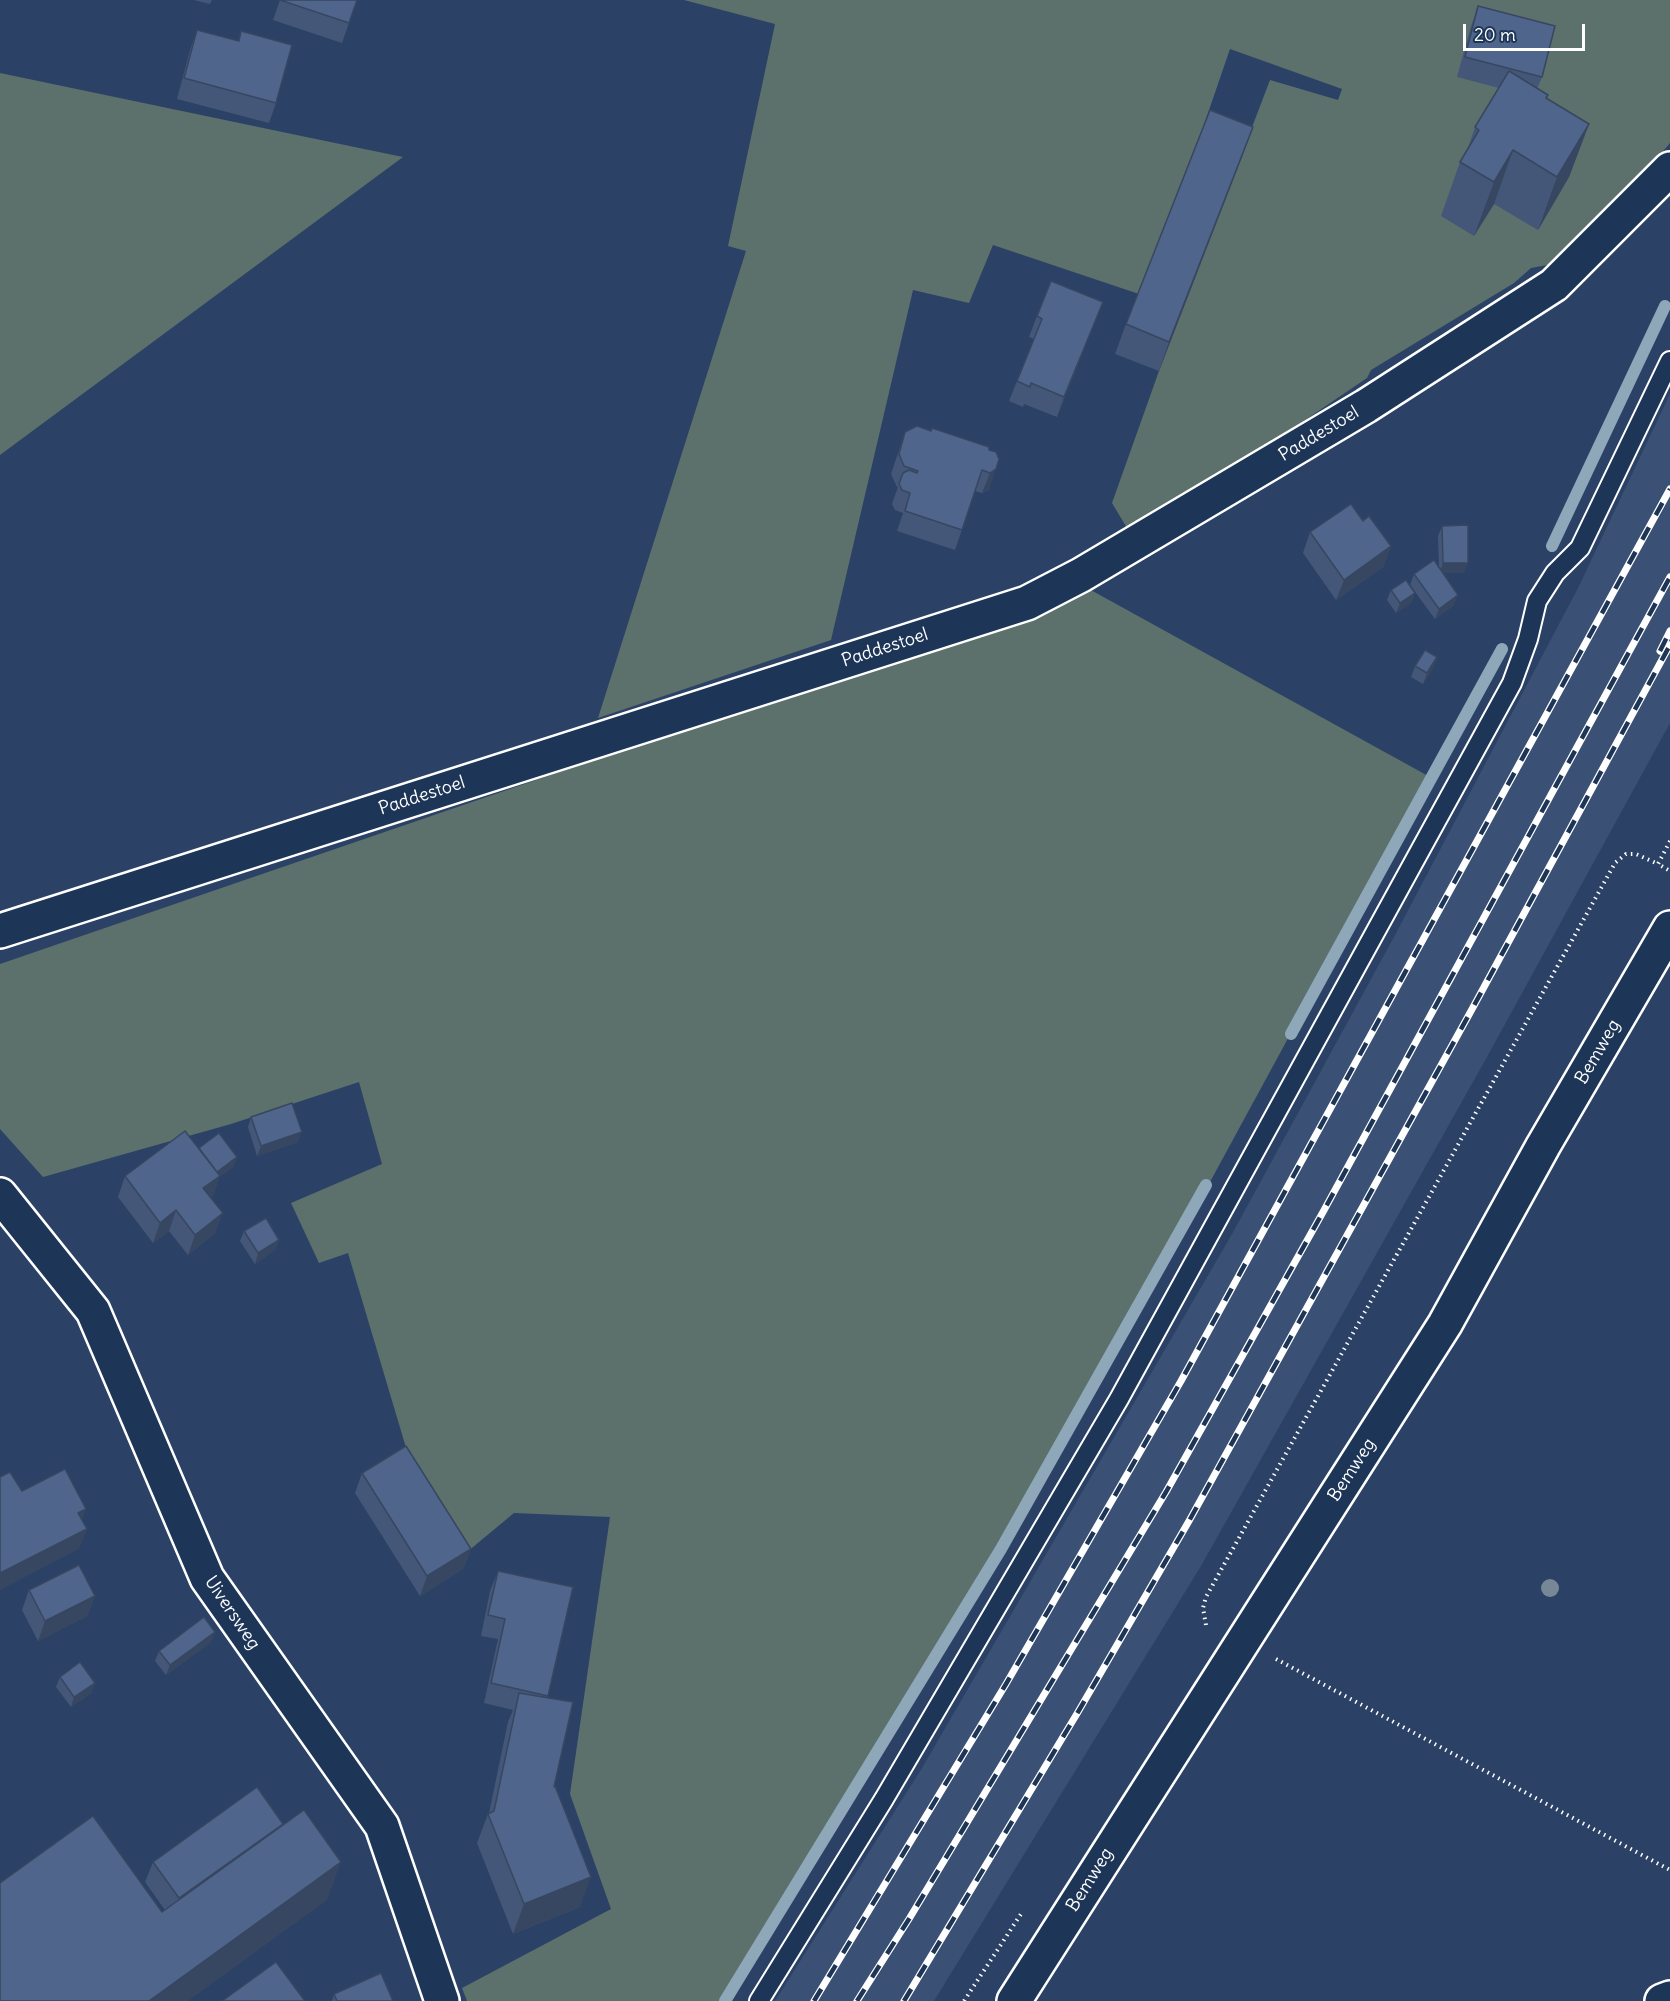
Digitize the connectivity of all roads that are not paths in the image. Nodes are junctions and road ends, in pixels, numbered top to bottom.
1 (1670, 169) edge
2 (1670, 360) edge
3 (1670, 928) edge
4 (0, 931) edge
5 (0, 1195) edge
6 (1670, 1998) edge
7 (442, 2001) edge
8 (759, 2001) edge
9 (1014, 2001) edge
10 (1662, 2001) edge

1 - 4 street, Paddestoel
2 - 8 lane
3 - 9 street, Bemweg
5 - 7 street, Uiversweg
6 - 10 street

